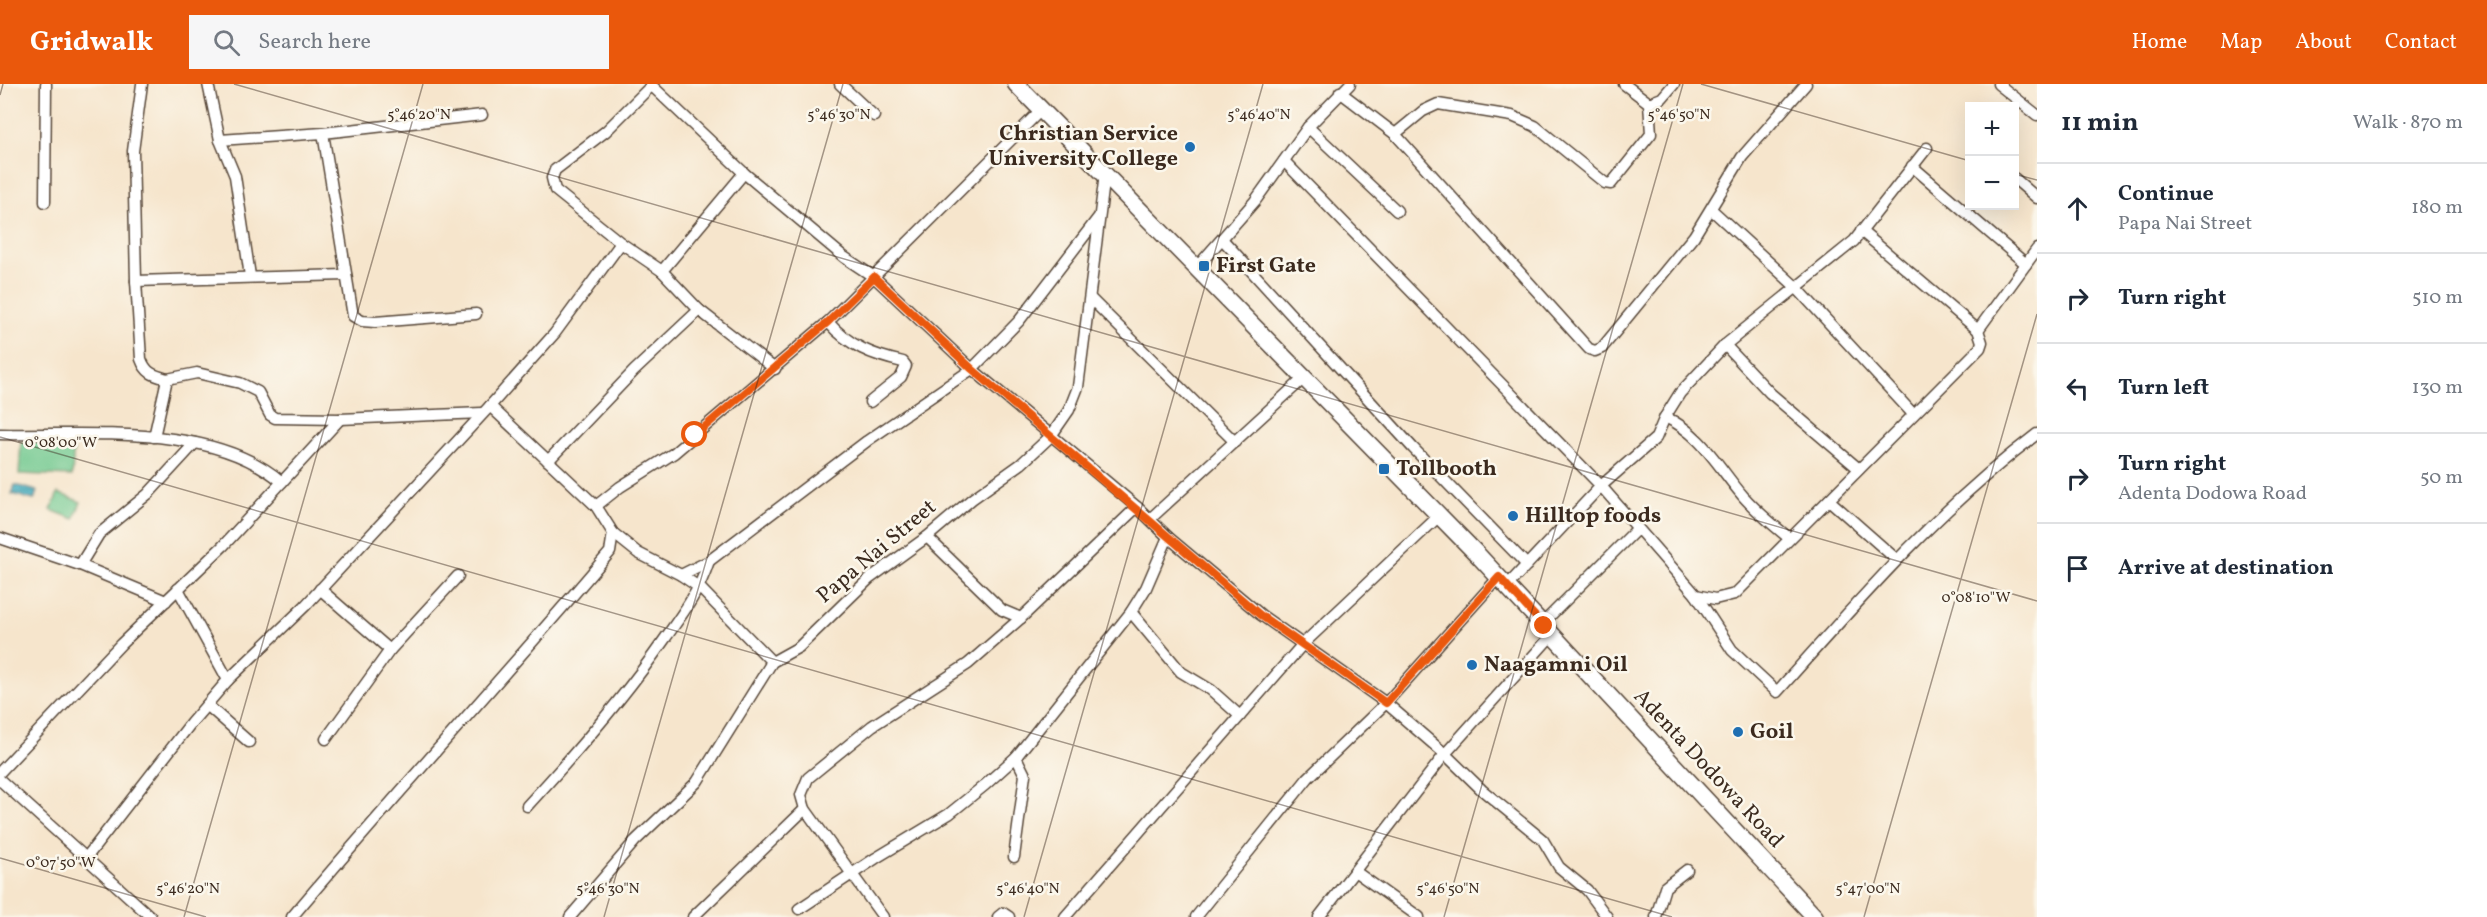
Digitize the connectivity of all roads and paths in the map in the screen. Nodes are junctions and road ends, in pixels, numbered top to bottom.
1 (46, 84) edge
2 (142, 84) edge
3 (208, 84) edge
4 (840, 84) edge
5 (1016, 84) edge
6 (1350, 84) edge
7 (1624, 84) edge
8 (1674, 84) edge
9 (1806, 84) edge
10 (1998, 84) edge
11 (650, 85) edge
12 (1340, 92) junction
13 (1649, 103) junction
14 (1041, 110) junction
15 (482, 115) dead end
16 (2037, 115) edge
17 (874, 116) dead end
18 (1308, 127) junction
19 (323, 133) junction
20 (1395, 134) junction
21 (220, 140) junction
22 (1927, 148) dead end
23 (1284, 161) junction
24 (1912, 166) junction
25 (744, 173) junction
26 (1105, 174) junction
27 (2019, 182) edge
28 (2037, 198) edge
29 (45, 202) dead end
30 (1712, 210) junction
31 (1397, 211) dead end
32 (1100, 215) junction
33 (1861, 231) junction
34 (1223, 240) junction
35 (621, 243) junction
36 (2037, 249) edge
37 (2026, 264) junction
38 (1197, 267) junction
39 (662, 271) junction
40 (346, 275) junction
41 (250, 276) junction
42 (874, 277) junction
43 (136, 281) junction
44 (1796, 287) junction
45 (1090, 298) junction
46 (699, 310) junction
47 (476, 314) dead end
48 (828, 322) junction
49 (1978, 330) junction
50 (1725, 345) junction
51 (774, 369) junction
52 (972, 369) junction
53 (1304, 378) junction
54 (166, 379) junction
55 (870, 402) dead end
56 (486, 410) junction
57 (1913, 414) junction
58 (1665, 417) junction
59 (340, 419) junction
60 (0, 434) edge
61 (2037, 434) edge
62 (1051, 436) junction
63 (154, 437) junction
64 (1235, 442) junction
65 (195, 443) junction
66 (548, 461) junction
67 (1859, 469) junction
68 (282, 482) junction
69 (1601, 486) junction
70 (1829, 500) junction
71 (596, 506) junction
72 (1137, 507) junction
73 (1439, 516) junction
74 (1150, 519) junction
75 (1637, 529) junction
76 (613, 532) junction
77 (927, 537) junction
78 (1168, 537) junction
79 (0, 538) edge
80 (1789, 538) junction
81 (610, 552) junction
82 (638, 553) junction
83 (1896, 559) junction
84 (709, 561) junction
85 (80, 565) junction
86 (1527, 565) junction
87 (681, 575) junction
88 (458, 576) dead end
89 (1503, 581) junction
90 (700, 588) junction
91 (178, 589) junction
92 (321, 589) junction
93 (1696, 595) junction
94 (166, 601) junction
95 (1002, 610) junction
96 (1131, 612) junction
97 (1021, 618) junction
98 (1547, 630) junction
99 (1006, 631) junction
100 (1303, 644) junction
101 (390, 650) junction
102 (772, 662) junction
103 (228, 680) junction
104 (1386, 703) junction
105 (207, 705) junction
106 (1240, 716) junction
107 (326, 739) dead end
108 (249, 742) dead end
109 (1445, 754) junction
110 (1016, 757) junction
111 (0, 772) edge
112 (0, 780) edge
113 (527, 806) dead end
114 (805, 810) junction
115 (1014, 857) dead end
116 (86, 858) junction
117 (1687, 870) dead end
118 (1356, 872) junction
119 (852, 874) junction
120 (799, 909) dead end
121 (151, 917) edge
122 (292, 917) edge
123 (570, 917) edge
124 (693, 917) edge
125 (882, 917) edge
126 (998, 917) edge
127 (1009, 917) edge
128 (1065, 917) edge
129 (1196, 917) edge
130 (1319, 917) edge
131 (1419, 917) edge
132 (1607, 917) edge
133 (1656, 917) edge
134 (1815, 917) edge

1 - 29 street
2 - 43 street
3 - 21 street
4 - 17 street
5 - 14 main road, Adenta Dodowa Road
6 - 12 street
7 - 13 street
8 - 13 street
9 - 30 street
10 - 16 street
11 - 25 street
11 - 35 street
12 - 18 street
12 - 20 street
13 - 20 street
14 - 26 main road, Adenta Dodowa Road
14 - 42 street
15 - 19 street
18 - 23 street
18 - 31 street
19 - 21 street
19 - 40 street
20 - 30 street
21 - 41 street
22 - 24 street
23 - 34 street
23 - 69 street
24 - 33 street
24 - 37 street
25 - 39 street
25 - 42 street
26 - 32 street, Papa Nai Street
26 - 38 main road, Adenta Dodowa Road
27 - 28 street
30 - 44 street
32 - 45 street, Papa Nai Street
32 - 52 street
33 - 44 street
33 - 49 street
34 - 38 street
34 - 86 street
35 - 39 street
35 - 56 street
36 - 37 street
37 - 49 street
38 - 53 main road, Adenta Dodowa Road
39 - 46 street
40 - 41 street
40 - 47 street
41 - 43 street
42 - 48 street
42 - 52 street
43 - 54 street
44 - 50 street
44 - 57 street
45 - 62 street, Papa Nai Street
45 - 64 street
46 - 51 street
46 - 66 street
48 - 51 street
48 - 55 street
49 - 57 street
50 - 58 street
50 - 67 street
51 - 71 street
52 - 62 street
52 - 84 street
53 - 64 street
53 - 73 main road, Adenta Dodowa Road
54 - 59 street
54 - 63 street
56 - 59 street
56 - 66 street
56 - 92 street
57 - 67 street
58 - 69 street
58 - 80 street
59 - 68 street
60 - 63 street
61 - 83 street
62 - 72 street
62 - 77 street, Papa Nai Street
63 - 65 street
64 - 74 street
65 - 68 street
65 - 85 street
66 - 71 street
67 - 70 street
68 - 91 street
69 - 75 street
69 - 86 street
70 - 80 street
70 - 83 street
71 - 76 street
72 - 74 street
72 - 97 street
73 - 89 main road, Adenta Dodowa Road
73 - 100 street
74 - 78 street
75 - 93 street
75 - 98 street
76 - 81 street
76 - 82 street
77 - 95 street
77 - 102 street, Papa Nai Street
78 - 96 street
78 - 100 street
79 - 85 street
80 - 93 street
81 - 82 street
81 - 122 street
82 - 87 street
83 - 93 street
84 - 87 street
84 - 90 street
85 - 94 street
86 - 89 street
87 - 90 street
88 - 101 street
89 - 98 main road, Adenta Dodowa Road
89 - 104 street
90 - 102 street
90 - 113 street
91 - 94 street
91 - 103 street
92 - 101 street
92 - 103 street
94 - 111 street
95 - 97 street
95 - 99 street
96 - 106 street
96 - 110 street
97 - 99 street
98 - 109 street
98 - 134 main road, Adenta Dodowa Road
99 - 114 street
100 - 104 street
100 - 106 street
101 - 107 street
102 - 123 street, Papa Nai Street
103 - 105 street
104 - 109 street
104 - 129 street
105 - 108 street
105 - 116 street
106 - 128 street
109 - 118 street
109 - 132 street
110 - 115 street
110 - 119 street
112 - 116 street
114 - 119 street
114 - 124 street
116 - 121 street
117 - 133 street
118 - 130 street
118 - 131 street
119 - 120 street
119 - 125 street
126 - 127 street

